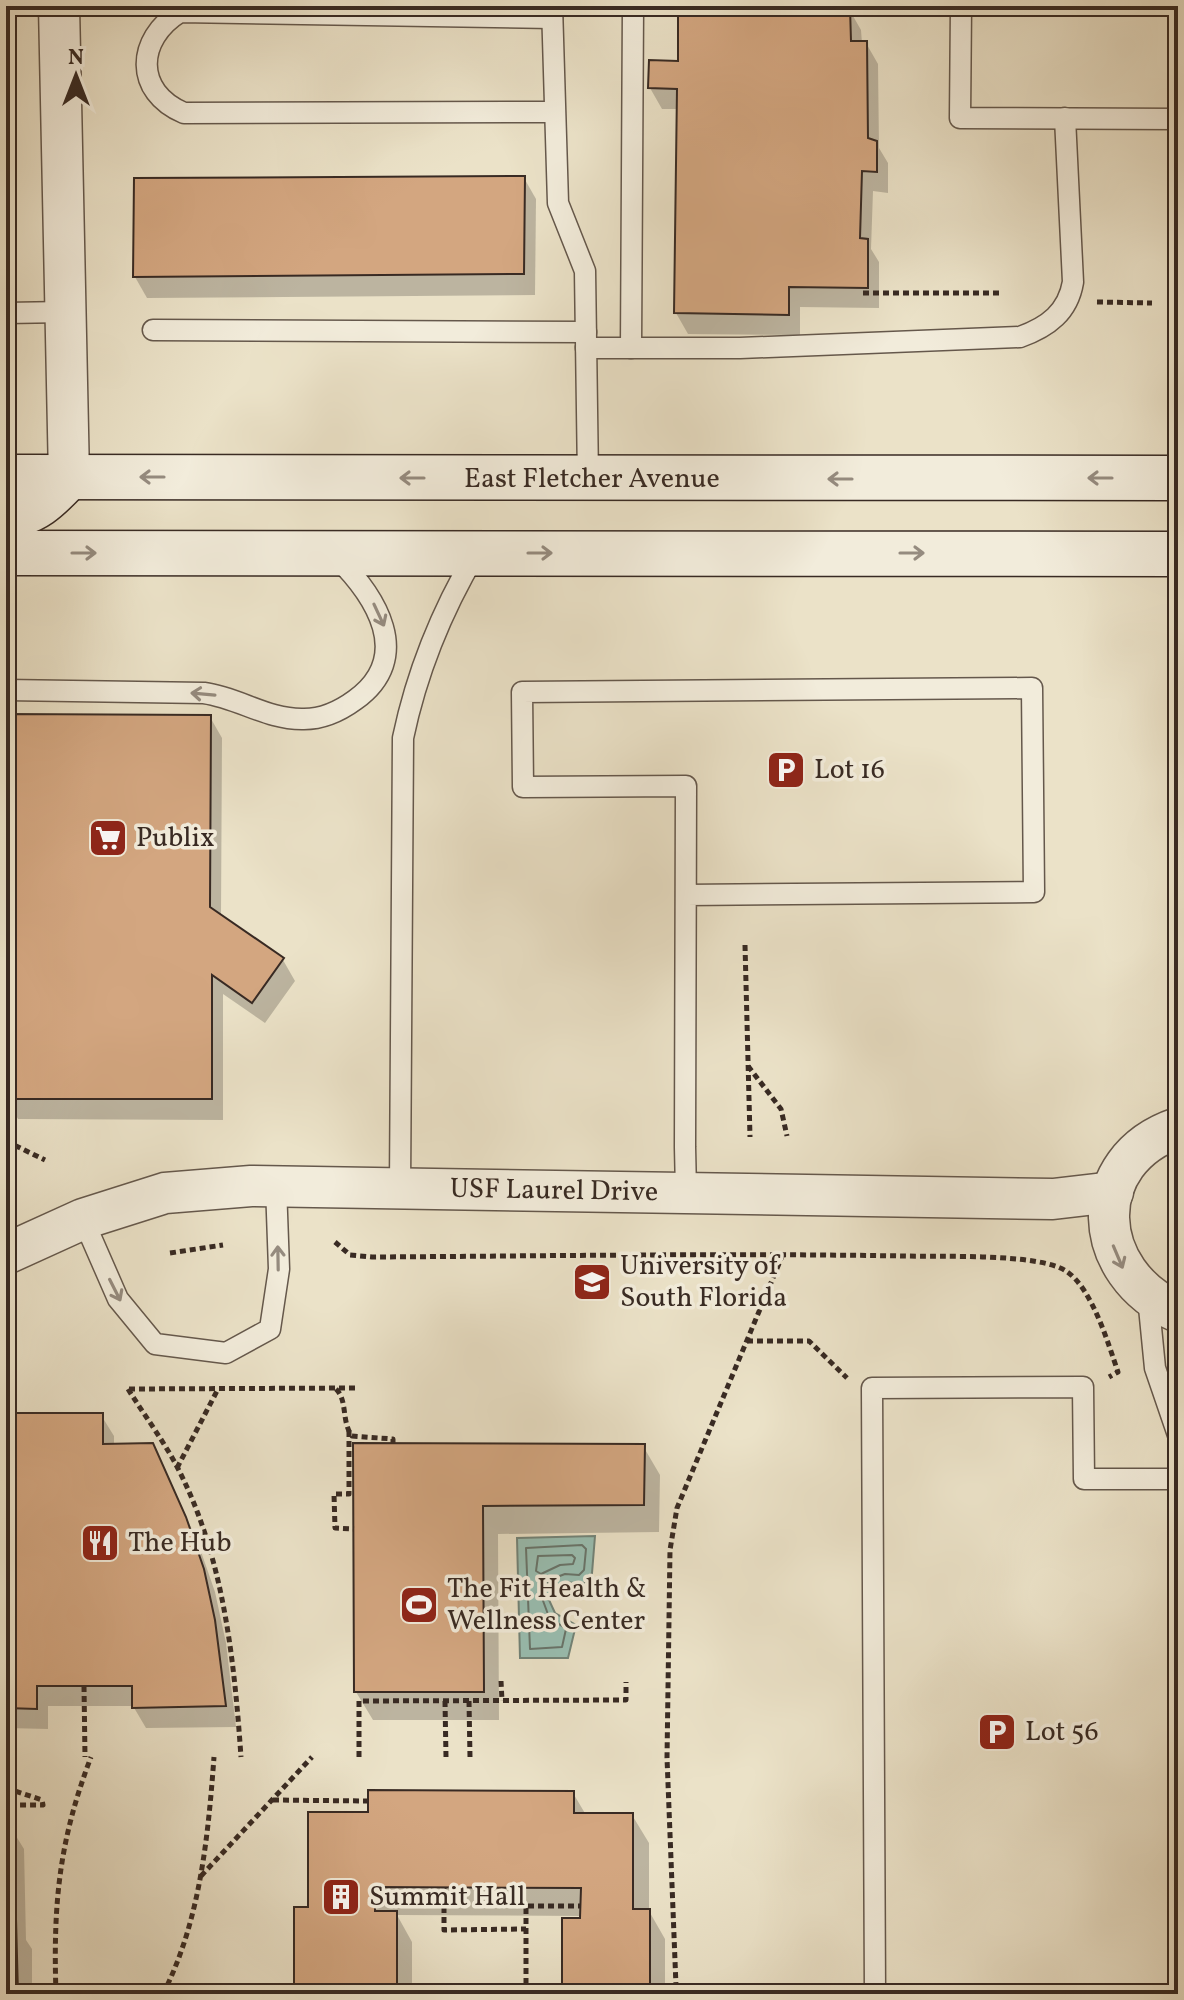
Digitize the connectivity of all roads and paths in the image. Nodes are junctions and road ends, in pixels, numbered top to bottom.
1 (59, 6) edge
2 (633, 6) edge
3 (961, 6) edge
4 (552, 12) edge
5 (554, 112) junction
6 (1065, 118) junction
7 (1178, 119) edge
8 (863, 293) dead end
9 (1003, 293) dead end
10 (1083, 301) dead end
11 (1152, 303) dead end
12 (65, 312) junction
13 (6, 313) edge
14 (153, 330) dead end
15 (586, 340) junction
16 (631, 348) junction
17 (6, 477) edge
18 (69, 477) junction
19 (1178, 478) edge
20 (588, 479) junction
21 (6, 515) edge
22 (6, 553) edge
23 (332, 553) junction
24 (476, 553) junction
25 (1178, 554) edge
26 (6, 690) edge
27 (686, 895) junction
28 (745, 945) dead end
29 (747, 1065) junction
30 (1178, 1128) edge
31 (787, 1136) dead end
32 (750, 1137) dead end
33 (6, 1141) edge
34 (45, 1160) dead end
35 (276, 1186) junction
36 (400, 1188) junction
37 (686, 1192) junction
38 (1113, 1192) junction
39 (83, 1219) junction
40 (335, 1242) dead end
41 (223, 1245) dead end
42 (170, 1253) dead end
43 (6, 1254) edge
44 (783, 1254) junction
45 (1163, 1304) edge
46 (747, 1341) junction
47 (1118, 1372) dead end
48 (850, 1381) dead end
49 (335, 1388) junction
50 (355, 1388) dead end
51 (218, 1389) junction
52 (349, 1431) junction
53 (1178, 1435) edge
54 (393, 1444) dead end
55 (177, 1468) junction
56 (1178, 1479) edge
57 (354, 1529) dead end
58 (501, 1681) dead end
59 (626, 1682) dead end
60 (84, 1686) dead end
61 (404, 1692) dead end
62 (404, 1701) junction
63 (445, 1701) junction
64 (469, 1701) junction
65 (502, 1701) junction
66 (214, 1757) dead end
67 (241, 1757) dead end
68 (312, 1757) dead end
69 (359, 1757) dead end
70 (446, 1757) dead end
71 (470, 1757) dead end
72 (6, 1788) edge
73 (272, 1800) junction
74 (368, 1801) dead end
75 (6, 1805) edge
76 (200, 1877) junction
77 (444, 1887) dead end
78 (581, 1906) dead end
79 (526, 1929) junction
80 (676, 1986) junction
81 (56, 1994) edge
82 (163, 1994) edge
83 (526, 1994) edge
84 (676, 1994) edge
85 (685, 1994) edge
86 (875, 1994) edge

1 - 12 street
2 - 16 lane
3 - 6 lane
4 - 5 lane
4 - 5 lane
5 - 15 lane
6 - 7 lane
6 - 16 lane
8 - 9 path
10 - 11 path
12 - 13 lane
12 - 18 street
14 - 15 lane
15 - 16 lane
15 - 20 lane
17 - 18 main road, East Fletcher Avenue
20 -> 18 main road, East Fletcher Avenue
18 - 21 main road
19 -> 20 main road, East Fletcher Avenue
22 -> 23 main road
23 - 24 main road
23 -> 26 lane
24 -> 25 main road
24 - 36 lane
27 - 27 lane
27 - 37 lane
28 - 29 path
29 - 31 path
29 - 32 path
30 - 38 street
33 - 34 path
35 - 36 street, USF Laurel Drive
35 - 39 street, USF Laurel Drive
39 -> 35 lane
36 - 37 street, USF Laurel Drive
37 - 38 street, USF Laurel Drive
38 -> 45 street
39 - 43 street, USF Laurel Drive
40 - 44 path
41 - 42 path
44 - 46 path
44 - 47 path
45 - 53 lane
46 - 48 path
46 - 80 path
49 - 50 path
49 - 51 path
49 - 52 path
51 - 55 path
51 - 55 path
52 - 54 path
52 - 57 path
55 - 67 path
56 - 86 lane
58 - 65 path
59 - 65 path
60 - 81 path
61 - 62 path
62 - 63 path
62 - 69 path
63 - 64 path
63 - 70 path
64 - 65 path
64 - 71 path
66 - 76 path
68 - 73 path
72 - 75 path
73 - 74 path
73 - 76 path
76 - 82 path
77 - 79 path
78 - 79 path
79 - 83 path
80 - 84 path
80 - 85 path

